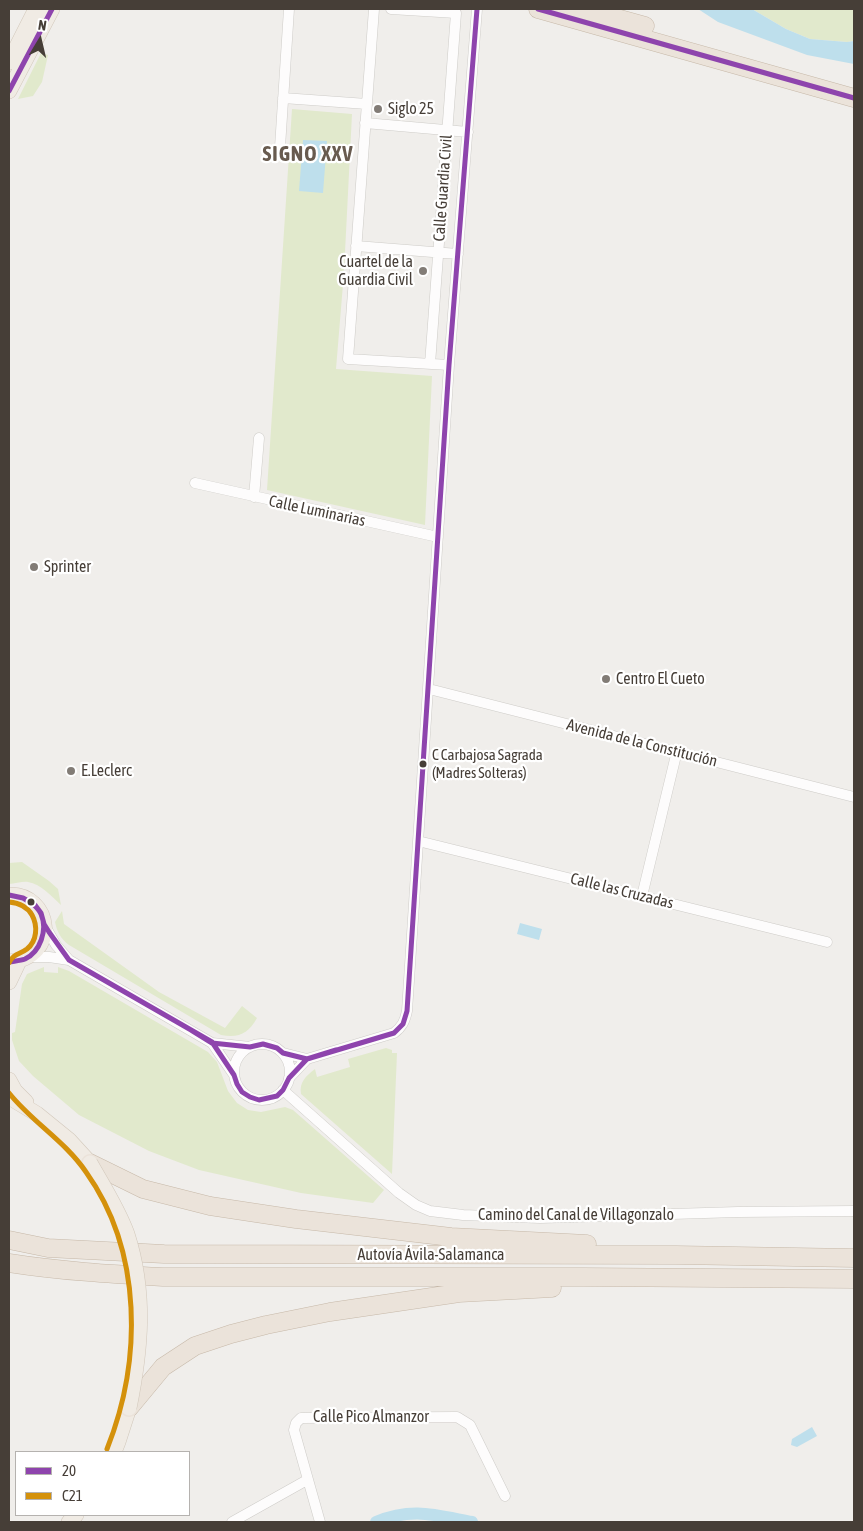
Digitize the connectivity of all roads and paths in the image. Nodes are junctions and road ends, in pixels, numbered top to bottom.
1 (36, 9) edge
2 (52, 9) edge
3 (289, 9) edge
4 (374, 9) edge
5 (391, 9) edge
6 (477, 9) edge
7 (538, 9) edge
8 (584, 9) edge
9 (9, 62) edge
10 (854, 87) edge
11 (9, 90) edge
12 (283, 98) junction
13 (854, 98) edge
14 (366, 104) junction
15 (365, 123) junction
16 (447, 130) junction
17 (468, 132) junction
18 (280, 147) dead end
19 (356, 246) junction
20 (438, 252) junction
21 (458, 254) junction
22 (430, 364) junction
23 (449, 365) junction
24 (259, 438) dead end
25 (195, 483) dead end
26 (254, 498) junction
27 (438, 537) junction
28 (429, 689) junction
29 (677, 751) junction
30 (854, 797) edge
31 (418, 840) junction
32 (9, 895) edge
33 (642, 896) junction
34 (44, 926) junction
35 (827, 942) dead end
36 (19, 960) edge
37 (69, 960) junction
38 (9, 982) edge
39 (212, 1043) junction
40 (250, 1046) junction
41 (283, 1053) junction
42 (307, 1059) junction
43 (234, 1075) junction
44 (289, 1078) junction
45 (9, 1080) edge
46 (284, 1090) junction
47 (9, 1097) edge
48 (38, 1114) junction
49 (90, 1163) junction
50 (854, 1210) edge
51 (9, 1240) edge
52 (676, 1255) junction
53 (854, 1258) edge
54 (9, 1263) edge
55 (634, 1277) junction
56 (854, 1279) edge
57 (129, 1408) junction
58 (114, 1451) edge
59 (307, 1480) junction
60 (505, 1496) dead end
61 (232, 1522) edge
62 (320, 1522) edge

1 - 9 main road
2 - 11 main road
3 - 12 street
4 - 14 street
5 - 16 street, Calle Guardia Civil
6 - 17 street
7 - 13 highway
8 - 10 highway
12 - 14 street
12 - 18 street
14 - 15 street
15 - 16 street
15 - 19 street
16 - 17 street
16 - 20 street, Calle Guardia Civil
17 - 21 street
19 - 20 street
19 - 22 street
20 - 21 street
20 - 22 street, Calle Guardia Civil
21 - 23 street
22 - 23 street
23 - 27 street
24 - 26 street
25 - 26 street, Calle Luminarias
26 - 27 street, Calle Luminarias
27 - 28 street
28 - 29 street, Avenida de la Constitución
28 - 31 street
29 - 30 street, Avenida de la Constitución
29 - 33 street
31 - 33 street, Calle las Cruzadas
31 - 42 street
32 - 34 main road
33 - 35 street, Calle las Cruzadas
34 - 36 main road
34 - 37 street
36 - 37 street
36 - 38 main road
37 - 39 street
39 - 40 street
39 - 43 street
40 - 41 street
40 - 43 street
41 - 42 street
41 - 44 street
42 - 44 street
43 - 46 street
44 - 46 street
45 - 48 main road
46 - 50 street, Camino del Canal de Villagonzalo
47 - 48 main road
48 - 49 main road
49 - 52 highway
49 - 57 main road, bridge
51 - 52 highway, Autovía Ávila-Salamanca
52 - 53 highway, Autovía Ávila-Salamanca
54 - 55 highway, Autovía Ávila-Salamanca
55 - 56 highway, Autovía Ávila-Salamanca
55 - 57 highway
57 - 58 main road
59 - 60 street, Calle Pico Almanzor
59 - 61 street
59 - 62 street, Calle Pico Almanzor

